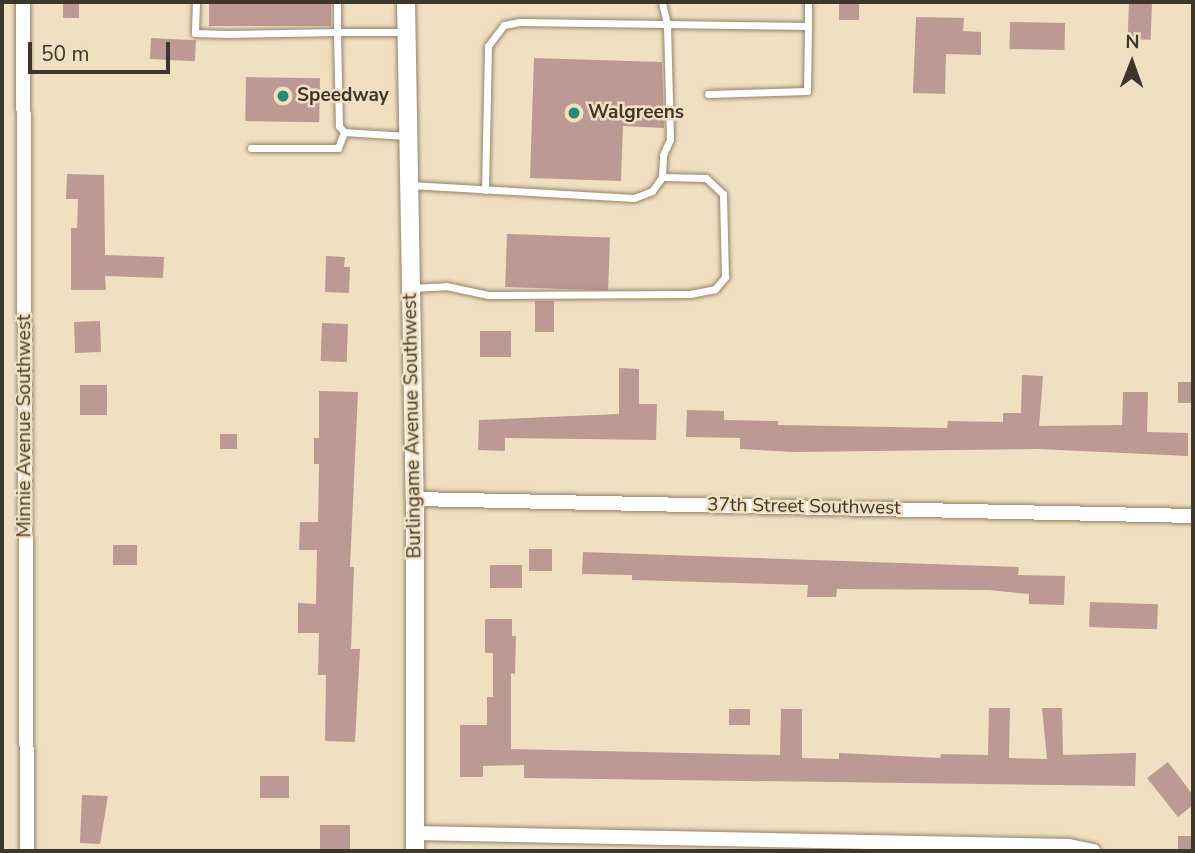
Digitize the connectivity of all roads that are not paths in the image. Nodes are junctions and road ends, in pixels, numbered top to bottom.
1 (23, 2) edge
2 (196, 2) edge
3 (337, 2) edge
4 (406, 2) edge
5 (662, 2) edge
6 (808, 2) edge
7 (667, 24) junction
8 (808, 26) junction
9 (337, 32) junction
10 (407, 32) junction
11 (708, 94) dead end
12 (344, 132) junction
13 (408, 136) junction
14 (251, 148) dead end
15 (662, 177) junction
16 (409, 185) junction
17 (485, 190) junction
18 (411, 288) junction
19 (415, 499) junction
20 (1193, 516) edge
21 (415, 842) edge
22 (27, 851) edge
23 (1093, 851) edge

1 - 22 street, Minnie Avenue Southwest
2 - 9 lane
3 - 9 lane
4 - 10 street, Burlingame Avenue Southwest
5 - 7 lane
6 - 8 lane
7 - 8 lane
7 - 15 lane
7 - 17 lane
8 - 11 lane
9 - 10 lane
9 - 12 lane
10 - 13 street, Burlingame Avenue Southwest
12 - 13 lane
12 - 14 lane
13 - 16 street, Burlingame Avenue Southwest
15 - 17 lane
15 - 18 lane
16 - 17 lane
16 - 18 street, Burlingame Avenue Southwest
18 - 19 street, Burlingame Avenue Southwest
19 - 20 street, 37th Street Southwest
19 - 21 street, Burlingame Avenue Southwest
21 - 23 street

